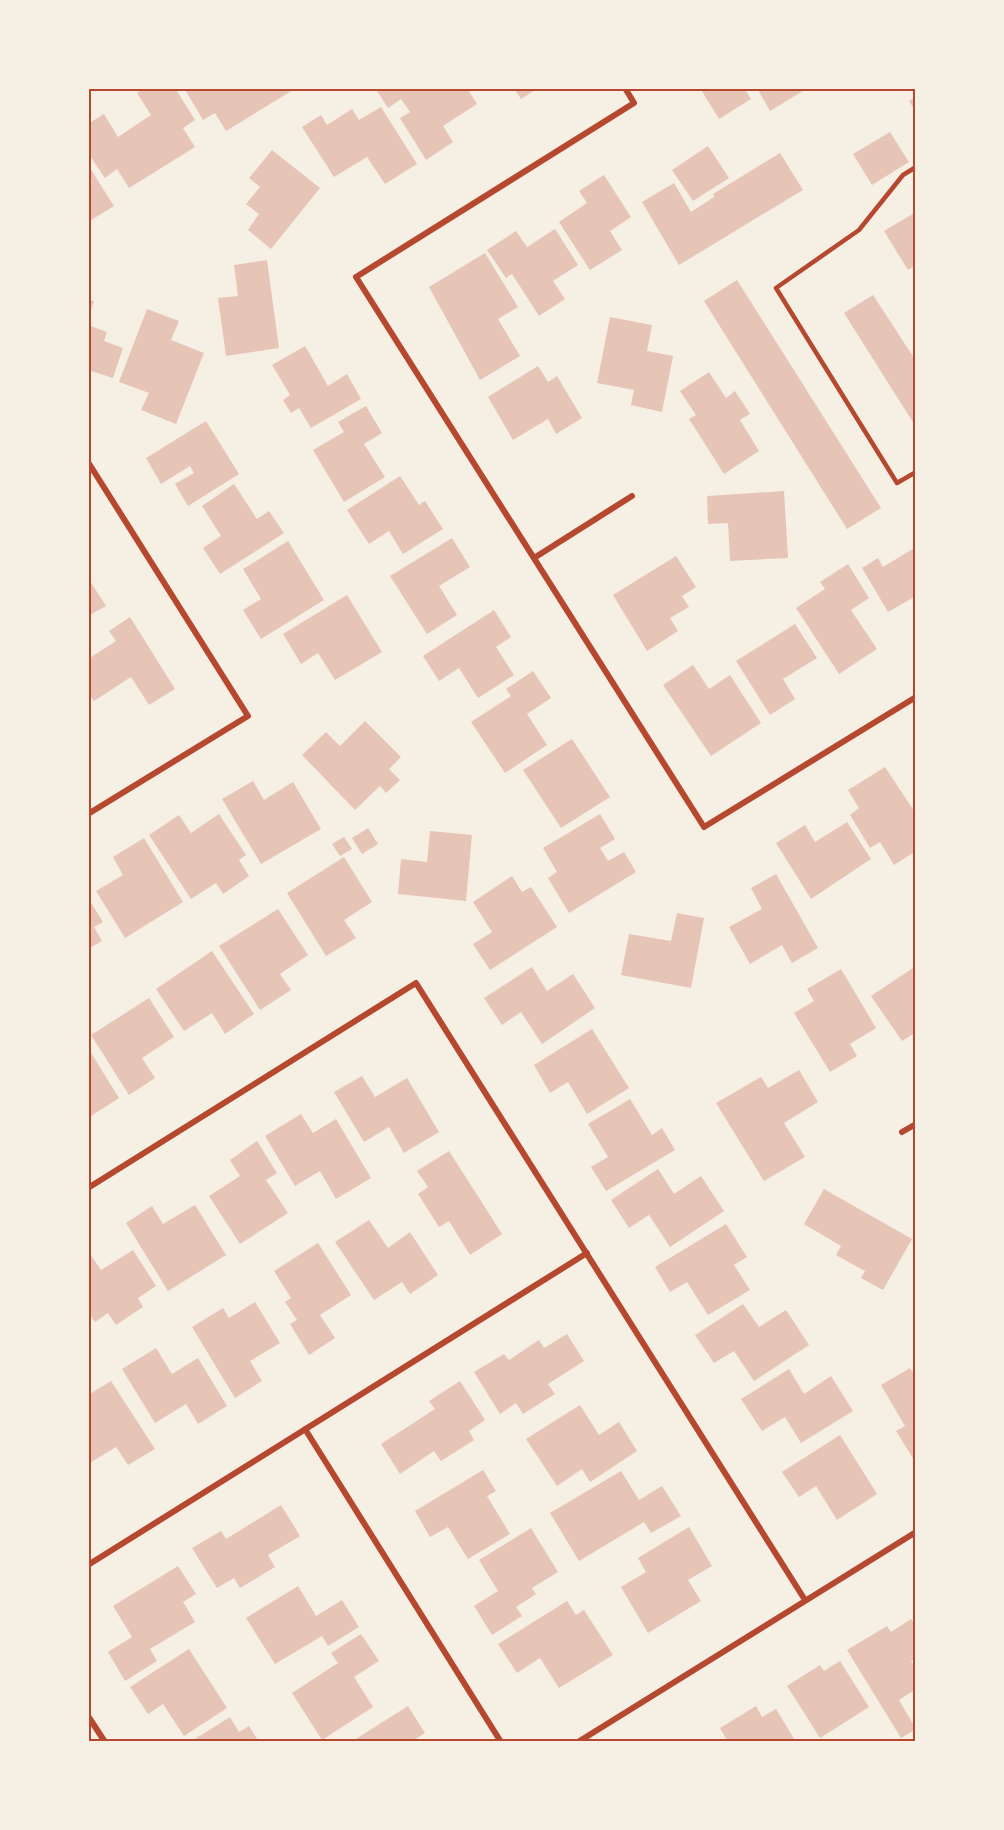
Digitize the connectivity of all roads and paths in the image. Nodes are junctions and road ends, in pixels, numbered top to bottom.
1 (625, 88) edge
2 (915, 167) edge
3 (88, 462) edge
4 (915, 472) edge
5 (632, 496) dead end
6 (534, 558) junction
7 (915, 698) edge
8 (88, 814) edge
9 (915, 1124) edge
10 (902, 1132) dead end
11 (88, 1188) edge
12 (587, 1253) junction
13 (305, 1429) junction
14 (915, 1532) edge
15 (88, 1565) edge
16 (805, 1600) junction
17 (88, 1716) edge
18 (105, 1742) edge
19 (501, 1742) edge
20 (578, 1742) edge

1 - 6 street
2 - 4 lane
3 - 8 street
5 - 6 street
6 - 7 street
9 - 10 street
11 - 12 street
12 - 13 street
12 - 16 street
13 - 15 street
13 - 19 street
14 - 16 street
16 - 20 street
17 - 18 street

